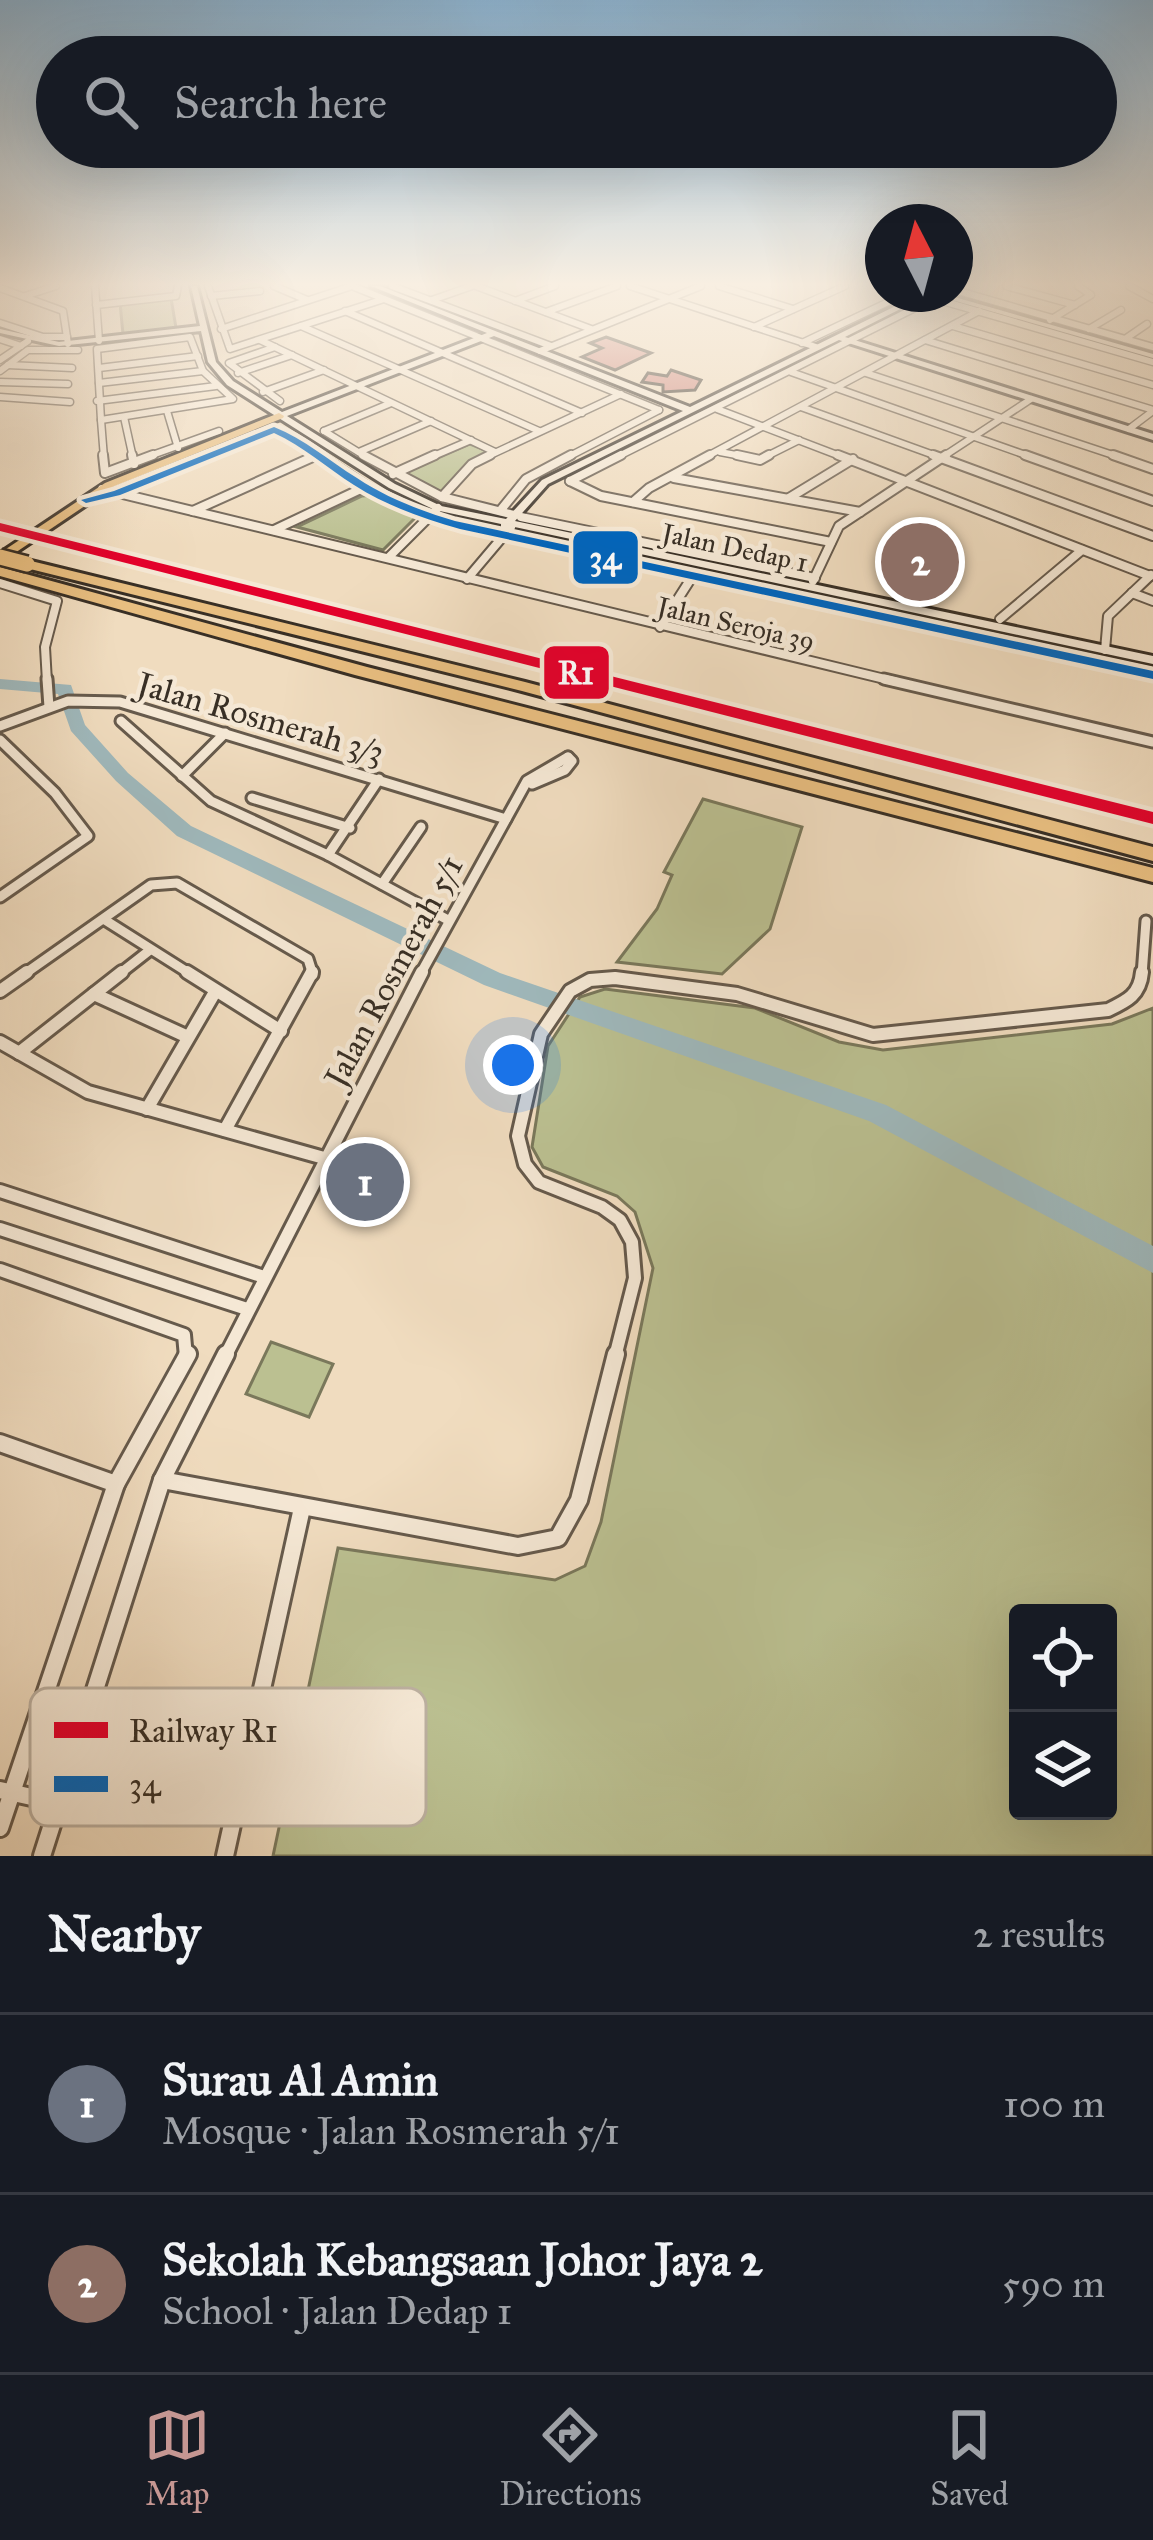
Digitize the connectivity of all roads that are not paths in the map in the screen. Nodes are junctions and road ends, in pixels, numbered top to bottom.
1 (99, 373) edge
2 (189, 373) edge
3 (204, 373) edge
4 (219, 373) edge
5 (242, 373) edge
6 (317, 373) edge
7 (329, 373) edge
8 (392, 373) edge
9 (409, 373) edge
10 (489, 373) edge
11 (568, 373) edge
12 (595, 373) edge
13 (764, 373) edge
14 (789, 373) edge
15 (792, 373) edge
16 (866, 373) joint
17 (949, 373) edge
18 (1030, 373) edge
19 (1111, 373) edge
20 (238, 374) joint
21 (0, 382) edge
22 (98, 383) junction
23 (68, 384) dead end
24 (1153, 385) edge
25 (216, 386) junction
26 (357, 386) junction
27 (835, 389) junction
28 (263, 392) junction
29 (621, 394) junction
30 (0, 397) edge
31 (1031, 399) junction
32 (98, 401) junction
33 (280, 401) dead end
34 (70, 402) dead end
35 (391, 403) junction
36 (206, 406) junction
37 (802, 407) junction
38 (689, 410) junction
39 (716, 410) junction
40 (167, 411) junction
41 (1153, 411) edge
42 (582, 412) junction
43 (124, 416) junction
44 (279, 416) junction
45 (1001, 419) junction
46 (99, 420) junction
47 (431, 421) junction
48 (765, 427) junction
49 (1129, 429) junction
50 (539, 431) junction
51 (221, 434) junction
52 (1153, 437) edge
53 (973, 438) junction
54 (470, 440) junction
55 (799, 440) junction
56 (178, 448) junction
57 (359, 452) junction
58 (495, 452) junction
59 (720, 452) junction
60 (318, 455) junction
61 (942, 458) junction
62 (853, 459) junction
63 (134, 464) junction
64 (1153, 469) edge
65 (394, 474) junction
66 (671, 477) junction
67 (907, 481) junction
68 (364, 488) junction
69 (102, 489) junction
70 (117, 493) junction
71 (789, 498) junction
72 (86, 500) junction
73 (1153, 501) edge
74 (633, 502) junction
75 (440, 503) junction
76 (500, 511) junction
77 (860, 512) junction
78 (190, 513) junction
79 (428, 517) junction
80 (511, 525) junction
81 (271, 532) junction
82 (1153, 536) edge
83 (831, 542) junction
84 (1082, 550) junction
85 (389, 557) junction
86 (0, 558) edge
87 (10, 573) edge
88 (1151, 575) edge
89 (692, 577) junction
90 (467, 579) junction
91 (812, 583) junction
92 (1132, 593) junction
93 (1153, 601) edge
94 (1000, 619) dead end
95 (660, 627) junction
96 (1105, 650) junction
97 (404, 657) junction
98 (1153, 660) edge
99 (361, 671) junction
100 (1153, 675) edge
101 (525, 687) junction
102 (49, 701) junction
103 (517, 712) junction
104 (121, 721) dead end
105 (0, 726) edge
106 (225, 734) junction
107 (0, 740) edge
108 (1153, 742) edge
109 (182, 776) junction
110 (379, 779) junction
111 (524, 789) junction
112 (252, 798) dead end
113 (506, 819) junction
114 (421, 827) dead end
115 (350, 828) junction
116 (1153, 854) edge
117 (328, 855) junction
118 (1153, 875) edge
119 (382, 884) junction
120 (0, 897) edge
121 (105, 920) junction
122 (448, 920) junction
123 (1146, 921) dead end
124 (150, 950) junction
125 (0, 991) edge
126 (215, 992) junction
127 (94, 994) junction
128 (281, 1030) junction
129 (188, 1037) junction
130 (0, 1042) edge
131 (19, 1053) junction
132 (147, 1109) junction
133 (225, 1130) junction
134 (324, 1158) junction
135 (0, 1191) edge
136 (0, 1229) edge
137 (0, 1270) edge
138 (265, 1277) junction
139 (248, 1309) junction
140 (0, 1443) edge
141 (163, 1480) junction
142 (116, 1484) junction
143 (302, 1508) junction
144 (43, 1688) edge
145 (96, 1688) edge
146 (262, 1688) edge
147 (30, 1724) edge
148 (6, 1791) edge
149 (52, 1826) edge
150 (232, 1826) edge
151 (0, 1828) edge
152 (42, 1856) edge
153 (225, 1856) edge

1 - 22 street
2 - 22 street
3 - 25 street
4 - 44 main road, Jalan Dedap 1
5 - 20 street
6 - 28 street
7 - 26 street
8 - 26 main road
9 - 50 street
10 - 42 street
11 - 29 street
12 - 38 main road
13 - 38 main road
14 - 39 street
15 - 27 street
16 - 27 street
16 - 45 street
17 - 31 main road
18 - 41 street
19 - 24 street
20 - 28 street
21 - 23 street
22 - 32 street
25 - 32 street
25 - 36 street
26 - 35 street
26 - 44 main road
27 - 37 street
27 - 53 street
28 - 33 street
29 - 42 street
29 - 76 street
30 - 34 street
31 - 45 street
31 - 49 main road
32 - 46 street
35 - 47 street
35 - 57 street
36 - 40 street
36 - 51 street
37 - 48 street
37 - 61 street
38 - 80 main road
39 - 48 street
39 - 74 street
40 - 43 street
40 - 56 street
41 - 49 street
42 - 50 street
43 - 46 street
43 - 63 street
44 - 51 main road
44 - 75 main road, Jalan Dedap 1
45 - 53 street
45 - 64 street
46 - 63 street
47 - 54 street
47 - 57 street
48 - 55 street
48 - 59 street
49 - 52 main road
50 - 58 street
51 - 56 street
51 - 69 main road
53 - 61 street
53 - 73 street
54 - 58 street
54 - 65 street
55 - 59 street
55 - 62 street
56 - 63 street
57 - 65 street
58 - 75 street
59 - 66 street
60 - 68 street
60 - 70 street
60 - 78 street
61 - 67 street
61 - 82 street
62 - 67 street
62 - 71 street
65 - 75 street
66 - 71 street
66 - 74 street
67 - 77 street
67 - 84 street
68 - 79 street
68 - 81 street
69 - 70 street, Jalan Seroja 39
69 - 72 main road
70 - 72 main road
70 - 78 street, Jalan Seroja 39
71 - 77 street
72 - 86 main road
74 - 83 street
75 - 76 street
75 - 79 street
75 - 80 main road, Jalan Dedap 1
76 - 80 street
77 - 83 street
78 - 81 street, Jalan Seroja 39
79 - 80 street
79 - 85 street
80 - 89 street
80 - 90 street
80 - 91 main road, Jalan Dedap 1
81 - 85 street, Jalan Seroja 39
83 - 91 street
84 - 88 street
84 - 94 street
85 - 90 street, Jalan Seroja 39
86 - 87 highway, bridge
87 - 97 highway
87 - 99 highway
87 - 102 street
88 - 92 street
89 - 95 street
89 - 100 street
90 - 95 street, Jalan Seroja 39
91 - 96 main road, Jalan Dedap 1
92 - 93 street
92 - 96 street
95 - 108 street, Jalan Seroja 39
96 - 98 main road, Jalan Dedap 1
97 - 99 highway
97 - 101 highway
99 - 103 highway
101 - 103 highway
101 - 116 highway
102 - 105 street, Jalan Rosmerah 3/3
102 - 106 street, Jalan Rosmerah 3/3
103 - 118 highway
104 - 109 street
106 - 109 street
106 - 110 street, Jalan Rosmerah 3/3
107 - 120 street
109 - 117 street
110 - 113 street, Jalan Rosmerah 3/3
110 - 115 street
111 - 111 street, Jalan Rosmerah 5/1
111 - 113 street, Jalan Rosmerah 5/1
112 - 115 street
113 - 122 street, Jalan Rosmerah 5/1
114 - 119 street
115 - 117 street
117 - 119 street
119 - 122 street
121 - 124 street
121 - 125 street
121 - 128 street
122 - 134 street, Jalan Rosmerah 5/1
123 - 143 street
124 - 126 street
124 - 127 street
126 - 128 street
126 - 129 street
127 - 129 street
127 - 131 street
128 - 133 street
129 - 132 street
130 - 131 street
131 - 132 street
132 - 133 street
133 - 134 street
134 - 138 street, Jalan Rosmerah 5/1
135 - 138 street
136 - 139 street
137 - 142 street
138 - 139 street, Jalan Rosmerah 5/1
139 - 141 street, Jalan Rosmerah 5/1
140 - 142 street
141 - 143 street
141 - 145 street, Jalan Rosmerah 5/1
142 - 144 street
143 - 146 street
147 - 148 street
148 - 151 street
149 - 152 street, Jalan Rosmerah 5/1
150 - 153 street

